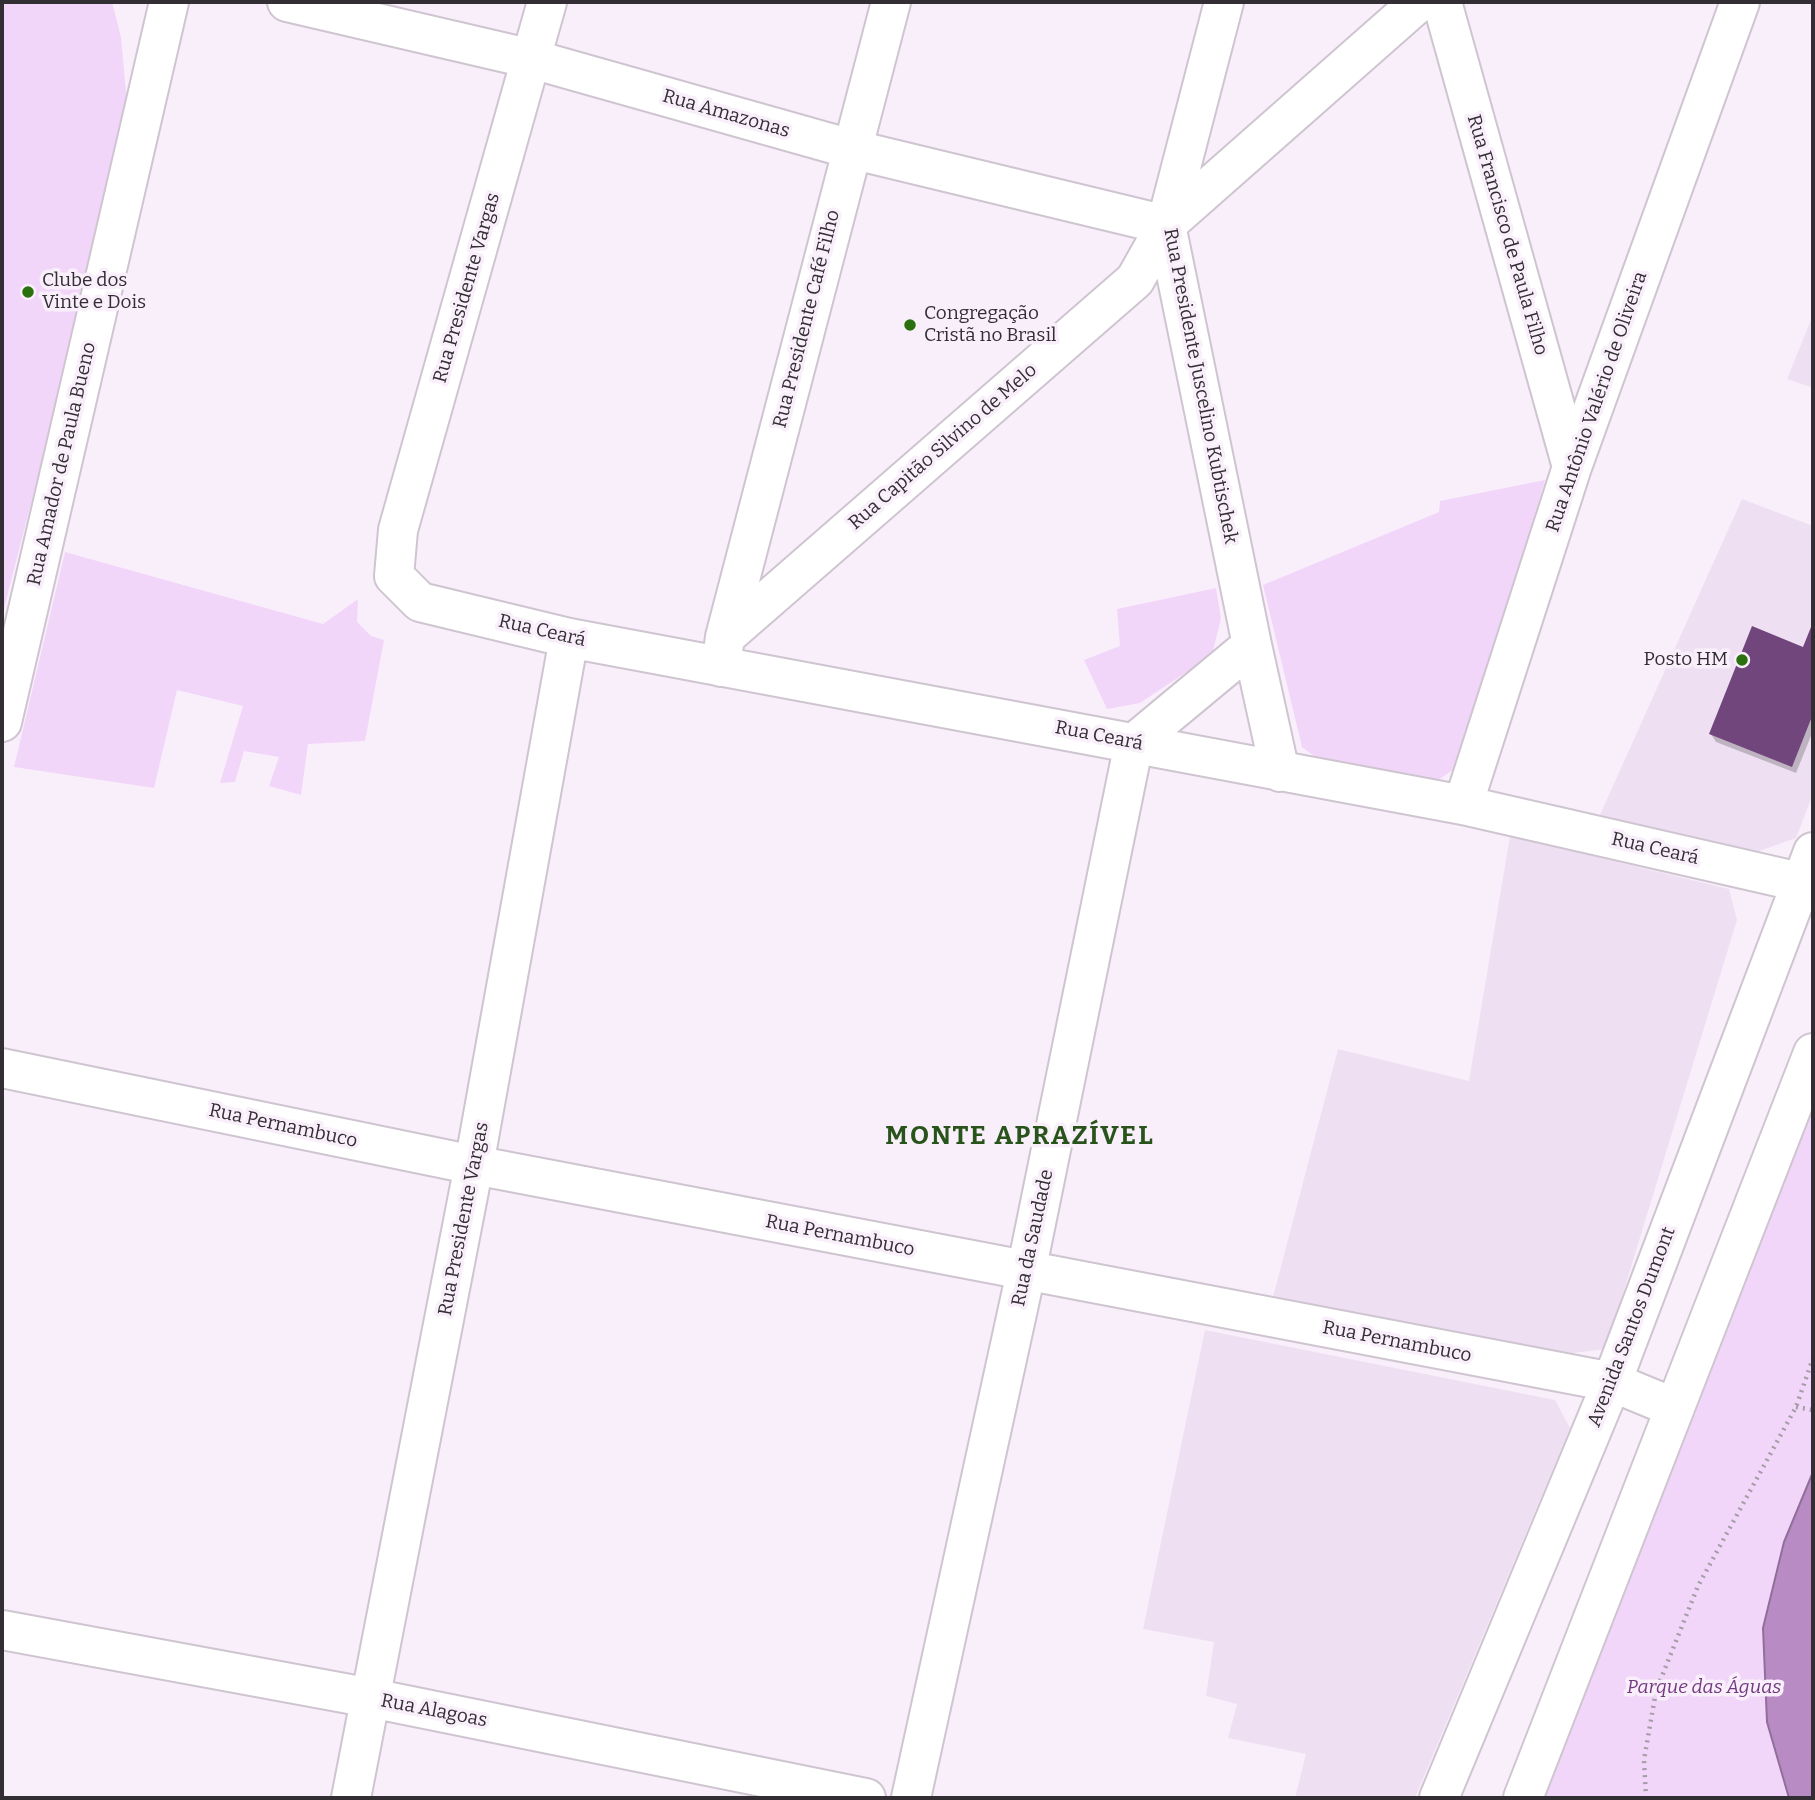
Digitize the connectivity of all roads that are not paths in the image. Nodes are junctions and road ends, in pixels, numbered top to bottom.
1 (169, 2) edge
2 (287, 2) edge
3 (547, 2) edge
4 (891, 2) edge
5 (1224, 2) edge
6 (1419, 2) edge
7 (1442, 2) edge
8 (1740, 2) edge
9 (532, 59) junction
10 (851, 149) junction
11 (1166, 225) junction
12 (1572, 467) junction
13 (394, 576) joint
14 (569, 638) junction
15 (1252, 645) junction
16 (723, 652) junction
17 (2, 722) edge
18 (1134, 743) junction
19 (1280, 772) junction
20 (1463, 805) junction
21 (1809, 873) edge
22 (1813, 1053) edge
23 (2, 1068) edge
24 (474, 1165) junction
25 (1026, 1272) junction
26 (1612, 1382) junction
27 (1675, 1408) junction
28 (2, 1630) edge
29 (371, 1698) junction
30 (351, 1798) edge
31 (866, 1798) edge
32 (911, 1798) edge
33 (1439, 1798) edge
34 (1523, 1798) edge

1 - 17 street, Rua Amador de Paula Bueno
2 - 9 street, Rua Amazonas
3 - 9 street, Rua Presidente Vargas
4 - 10 street, Rua Presidente Café Filho
5 - 11 street, Rua Presidente Juscelino Kubtischek
6 - 11 street, Rua Capitão Silvino de Melo
7 - 12 street, Rua Francisco de Paula Filho
8 - 12 street, Rua Antônio Valério de Oliveira
9 - 10 street, Rua Amazonas
9 - 13 street, Rua Presidente Vargas
10 - 11 street, Rua Amazonas
10 - 16 street, Rua Presidente Café Filho
11 - 15 street, Rua Presidente Juscelino Kubtischek
11 - 16 street, Rua Capitão Silvino de Melo
12 - 20 street, Rua Antônio Valério de Oliveira
13 - 14 street, Rua Ceará
14 - 16 street, Rua Ceará
14 - 24 street, Rua Presidente Vargas
15 - 18 street
15 - 19 street, Rua Presidente Juscelino Kubtischek
16 - 18 street, Rua Ceará
18 - 19 street, Rua Ceará
18 - 25 street, Rua da Saudade
19 - 20 street, Rua Ceará
20 - 21 street, Rua Ceará
21 - 26 street, Avenida Santos Dumont
22 - 27 street
23 - 24 street, Rua Pernambuco
24 - 25 street, Rua Pernambuco
24 - 29 street, Rua Presidente Vargas
25 - 26 street, Rua Pernambuco
25 - 32 street, Rua da Saudade
26 - 27 street, Rua Pernambuco
26 - 33 street, Avenida Santos Dumont
27 - 34 street
28 - 29 street, Rua Alagoas
29 - 30 street, Rua Presidente Vargas
29 - 31 street, Rua Alagoas

